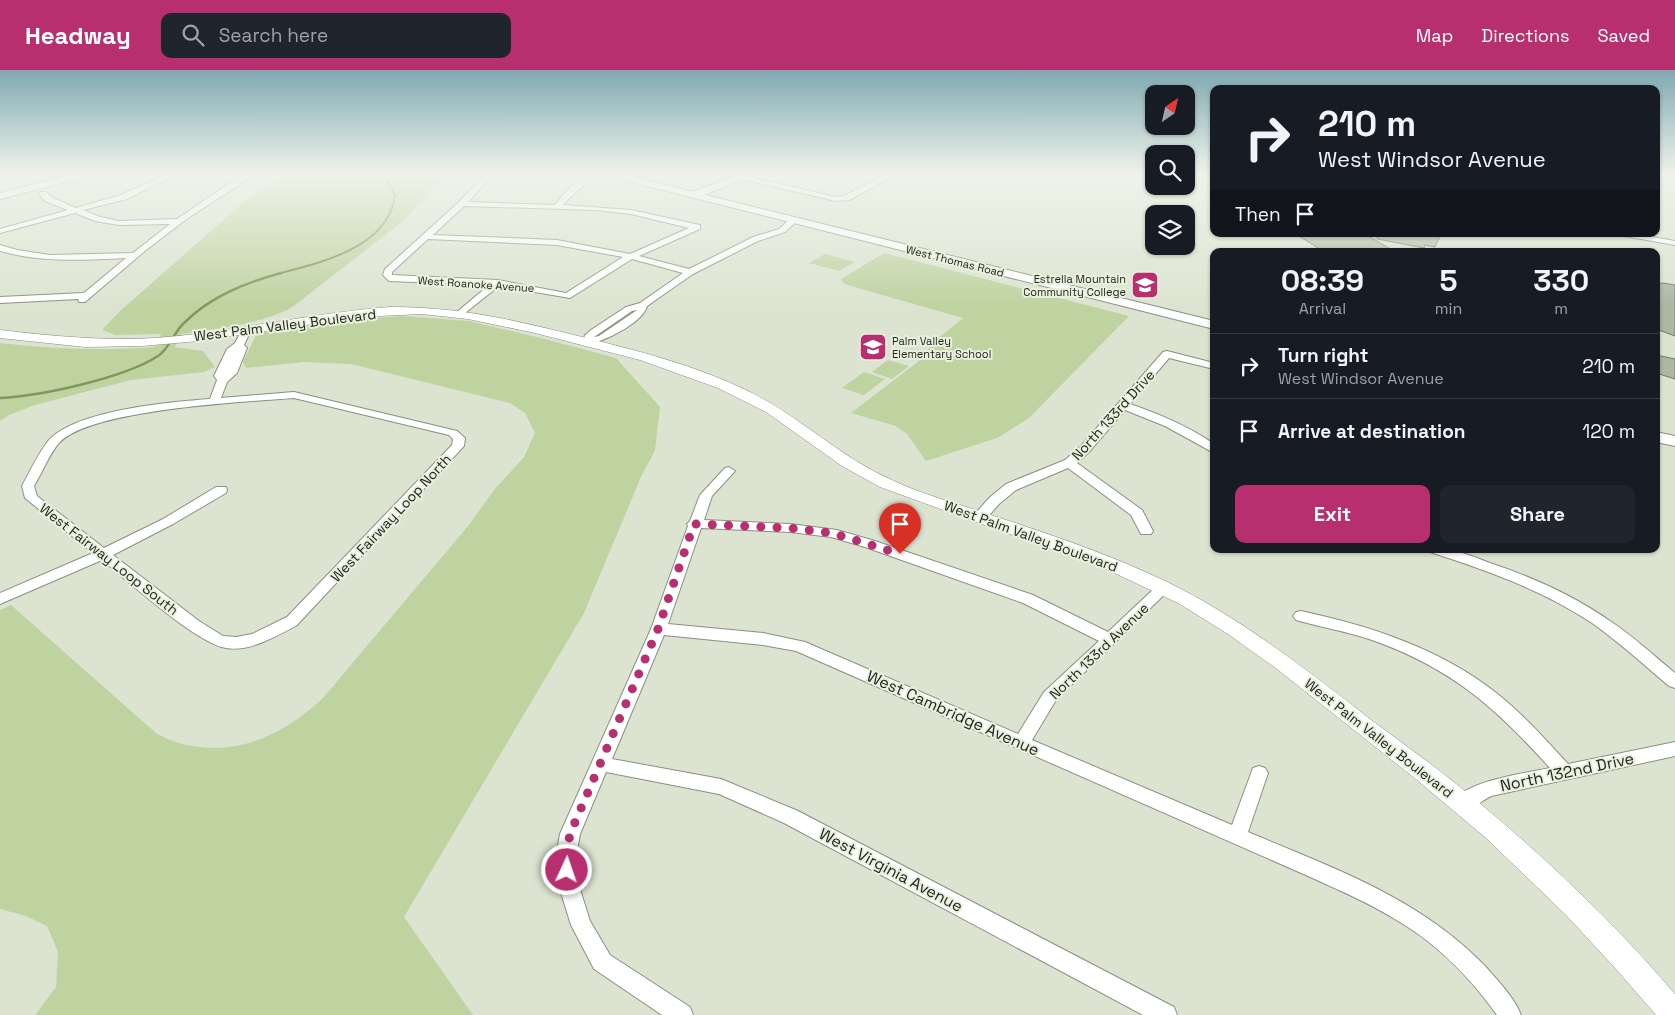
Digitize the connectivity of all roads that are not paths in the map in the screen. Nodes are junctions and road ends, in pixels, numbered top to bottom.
1 (49, 218) edge
2 (96, 218) edge
3 (184, 218) edge
4 (447, 218) edge
5 (658, 218) edge
6 (786, 218) edge
7 (794, 220) junction
8 (178, 222) junction
9 (0, 231) edge
10 (426, 237) junction
11 (1641, 237) edge
12 (1675, 243) edge
13 (0, 248) edge
14 (135, 255) junction
15 (630, 257) junction
16 (690, 272) junction
17 (498, 283) junction
18 (0, 300) edge
19 (460, 314) junction
20 (1210, 325) edge
21 (0, 334) edge
22 (243, 337) junction
23 (588, 342) junction
24 (237, 361) junction
25 (225, 363) junction
26 (1210, 365) edge
27 (222, 380) junction
28 (214, 402) junction
29 (196, 403) joint
30 (1122, 406) junction
31 (1660, 438) edge
32 (1675, 441) edge
33 (1210, 446) edge
34 (1070, 463) junction
35 (729, 471) dead end
36 (222, 490) dead end
37 (980, 517) junction
38 (694, 524) junction
39 (1146, 531) dead end
40 (1447, 553) edge
41 (103, 555) junction
42 (1164, 588) junction
43 (0, 600) edge
44 (1301, 616) dead end
45 (658, 629) junction
46 (272, 633) joint
47 (1110, 640) junction
48 (1675, 682) edge
49 (1022, 743) junction
50 (1675, 749) edge
51 (601, 764) junction
52 (1564, 772) junction
53 (1259, 773) dead end
54 (1462, 803) junction
55 (1237, 837) junction
56 (682, 1015) edge
57 (1166, 1015) edge
58 (1510, 1015) edge
59 (1674, 1015) edge

1 - 9 street
2 - 8 street
3 - 8 street
4 - 10 street
5 - 15 street
6 - 7 main road, West Thomas Road
7 - 16 street
7 - 20 main road, West Thomas Road
8 - 14 street
10 - 15 street
10 - 17 street, West Roanoke Avenue
11 - 12 street
13 - 14 street
14 - 18 street
15 - 16 street
15 - 17 street, West Roanoke Avenue
16 - 23 street
17 - 19 street
19 - 22 street, West Palm Valley Boulevard
19 - 23 street, West Palm Valley Boulevard
21 - 22 street, West Palm Valley Boulevard
22 - 24 street
22 - 25 street
23 - 37 street, West Palm Valley Boulevard
24 - 25 street
24 - 27 street
25 - 27 street
26 - 30 street, North 133rd Drive
27 - 28 street
28 - 29 street, West Fairway Loop North
28 - 46 street, West Fairway Loop North
29 - 41 street, West Fairway Loop South
30 - 33 street
30 - 34 street, North 133rd Drive
31 - 32 main road
34 - 37 street, North 133rd Drive
34 - 39 street
35 - 38 street
36 - 41 street
37 - 42 street, West Palm Valley Boulevard
38 - 45 street
38 - 47 street
40 - 48 street
41 - 43 street
41 - 46 street, West Fairway Loop South
42 - 47 street, North 133rd Avenue
42 - 54 street, West Palm Valley Boulevard
44 - 52 street
45 - 49 street, West Cambridge Avenue
45 - 51 street
47 - 49 street, North 133rd Avenue
49 - 55 street, West Cambridge Avenue
50 - 52 street, North 132nd Drive
51 - 56 street
51 - 57 street, West Virginia Avenue
52 - 54 street, North 132nd Drive
53 - 55 street
54 - 59 street, West Palm Valley Boulevard
55 - 58 street, West Cambridge Avenue

